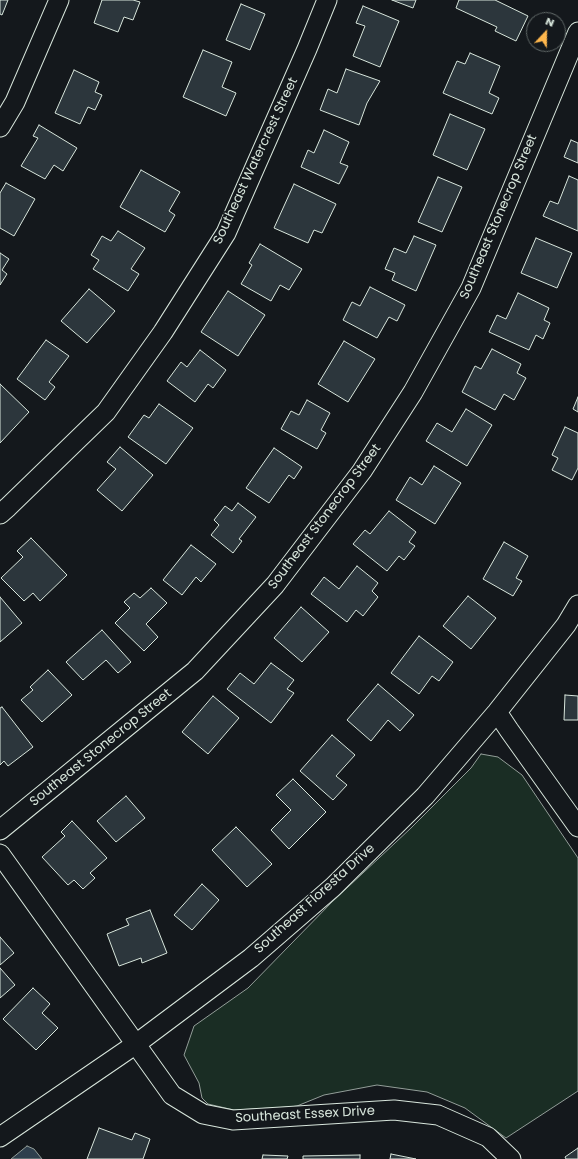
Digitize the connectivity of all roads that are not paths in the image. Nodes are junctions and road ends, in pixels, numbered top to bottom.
1 (59, 0) edge
2 (327, 0) edge
3 (578, 32) edge
4 (0, 127) edge
5 (0, 514) edge
6 (578, 605) edge
7 (497, 712) junction
8 (578, 827) edge
9 (0, 830) edge
10 (0, 854) edge
11 (136, 1044) junction
12 (0, 1137) edge
13 (512, 1159) edge

1 - 4 street
2 - 5 street, Southeast Watercrest Street
3 - 9 street, Southeast Stonecrop Street
6 - 7 street, Southeast Floresta Drive
7 - 8 street
7 - 11 street, Southeast Floresta Drive
10 - 11 street, Southeast Essex Drive
11 - 12 street, Southeast Floresta Drive
11 - 13 street, Southeast Essex Drive

